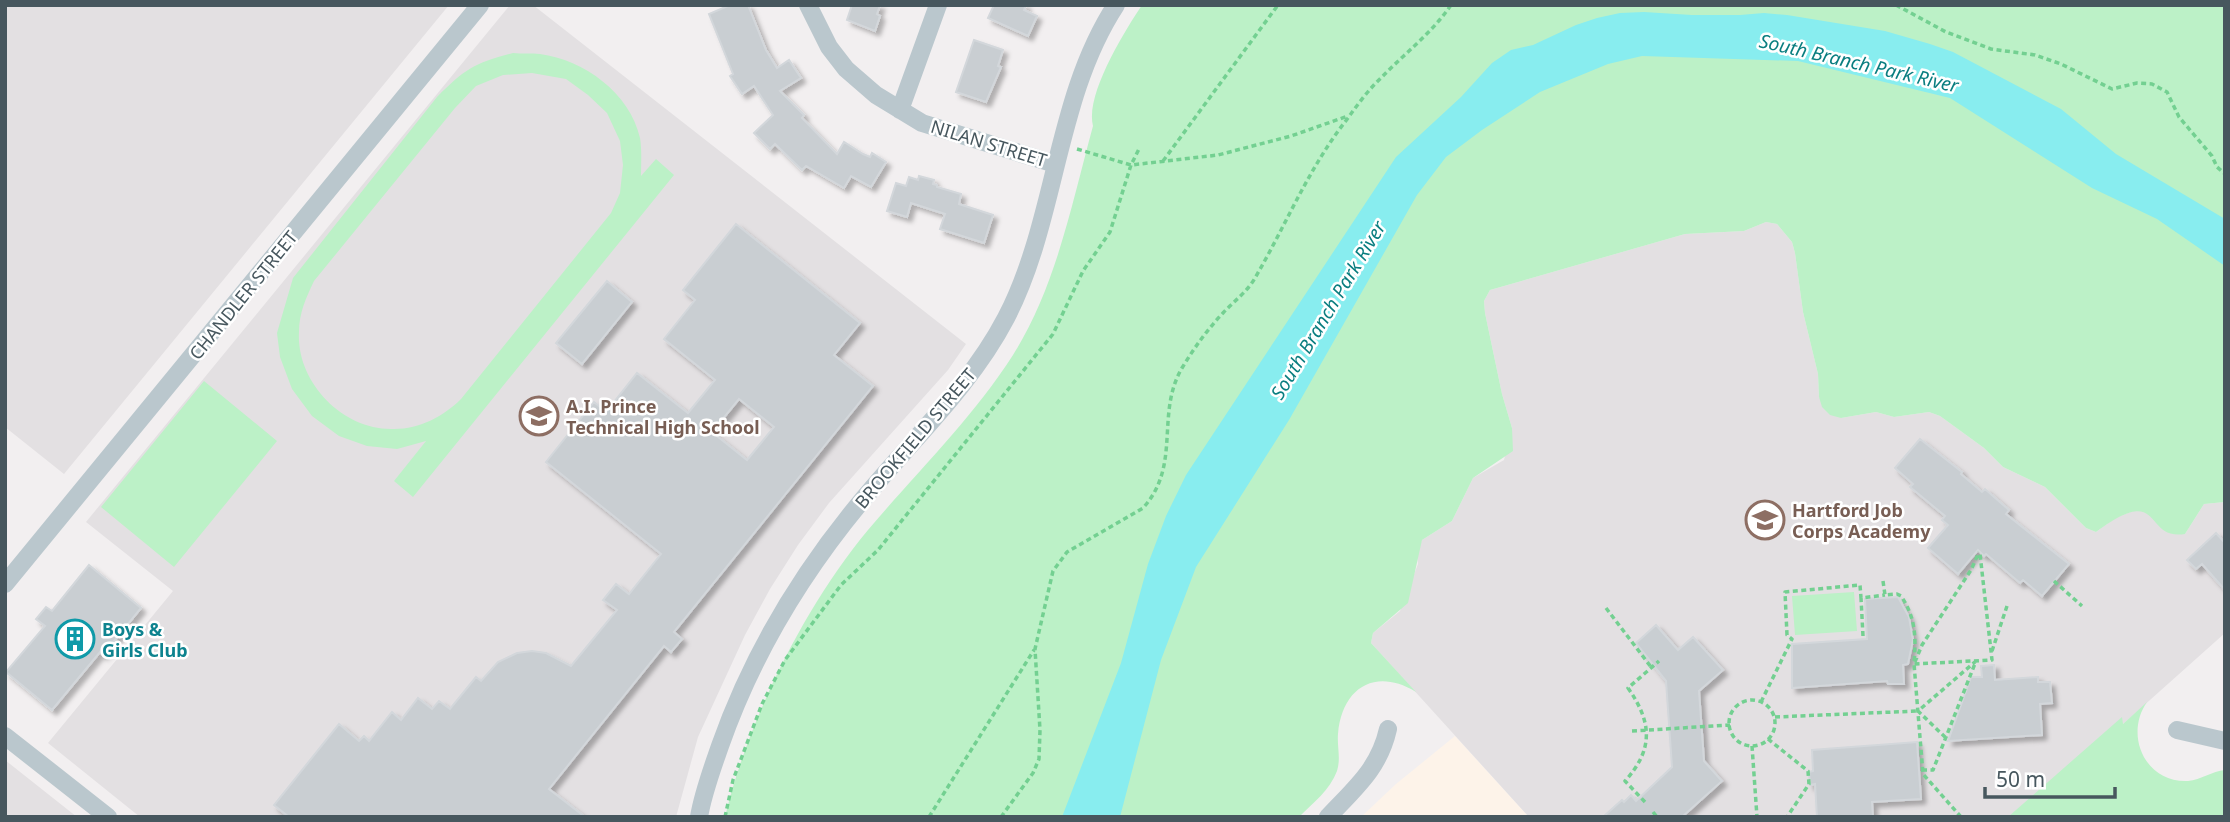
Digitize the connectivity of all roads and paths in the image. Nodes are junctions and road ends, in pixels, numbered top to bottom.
1 (480, 5) edge
2 (808, 5) edge
3 (938, 5) edge
4 (1116, 5) edge
5 (1278, 5) edge
6 (1451, 5) edge
7 (1896, 5) edge
8 (900, 110) junction
9 (1350, 115) junction
10 (1062, 144) junction
11 (1139, 149) dead end
12 (1163, 162) junction
13 (1055, 164) junction
14 (1131, 165) junction
15 (2225, 174) edge
16 (1883, 580) dead end
17 (2054, 581) dead end
18 (5, 584) edge
19 (1885, 595) junction
20 (1861, 598) junction
21 (2007, 606) dead end
22 (2081, 606) dead end
23 (1606, 608) dead end
24 (1863, 636) dead end
25 (1035, 649) junction
26 (1991, 654) junction
27 (1659, 661) dead end
28 (1976, 661) junction
29 (1914, 664) junction
30 (1652, 668) junction
31 (1762, 702) junction
32 (1918, 711) junction
33 (1775, 717) junction
34 (1730, 725) junction
35 (1388, 729) dead end
36 (2177, 730) dead end
37 (1632, 731) dead end
38 (1647, 731) junction
39 (5, 736) edge
40 (1946, 738) junction
41 (1768, 739) junction
42 (2225, 741) edge
43 (1752, 746) junction
44 (1922, 770) junction
45 (1645, 802) dead end
46 (1653, 812) dead end
47 (108, 817) edge
48 (699, 817) edge
49 (725, 817) edge
50 (929, 817) edge
51 (1001, 817) edge
52 (1328, 817) edge
53 (1657, 817) edge
54 (1757, 817) edge
55 (1787, 817) edge
56 (1961, 817) edge

1 - 18 street, CHANDLER STREET
2 - 8 street, NILAN STREET
3 - 8 street
4 - 10 street, BROOKFIELD STREET
5 - 12 path
6 - 9 path
7 - 15 path
8 - 13 street, NILAN STREET
9 - 12 path
9 - 25 path
10 - 13 street, BROOKFIELD STREET
10 - 14 path
11 - 14 path
12 - 14 path
13 - 48 street, BROOKFIELD STREET
14 - 49 path
16 - 19 path
17 - 22 path
19 - 20 path
19 - 29 path
20 - 24 path
20 - 31 path
21 - 26 path
23 - 30 path
25 - 50 path
25 - 51 path
26 - 28 path
26 - 29 path
27 - 30 path
28 - 29 path
28 - 32 path
28 - 40 path
29 - 32 path
30 - 38 path
31 - 33 path
31 - 34 path
32 - 33 path
32 - 40 path
32 - 44 path
33 - 41 path
34 - 38 path
34 - 43 path
35 - 52 street
36 - 42 street
37 - 38 path
38 - 45 path
39 - 47 street
40 - 44 path
41 - 43 path
41 - 55 path
43 - 54 path
44 - 56 path
46 - 53 path

